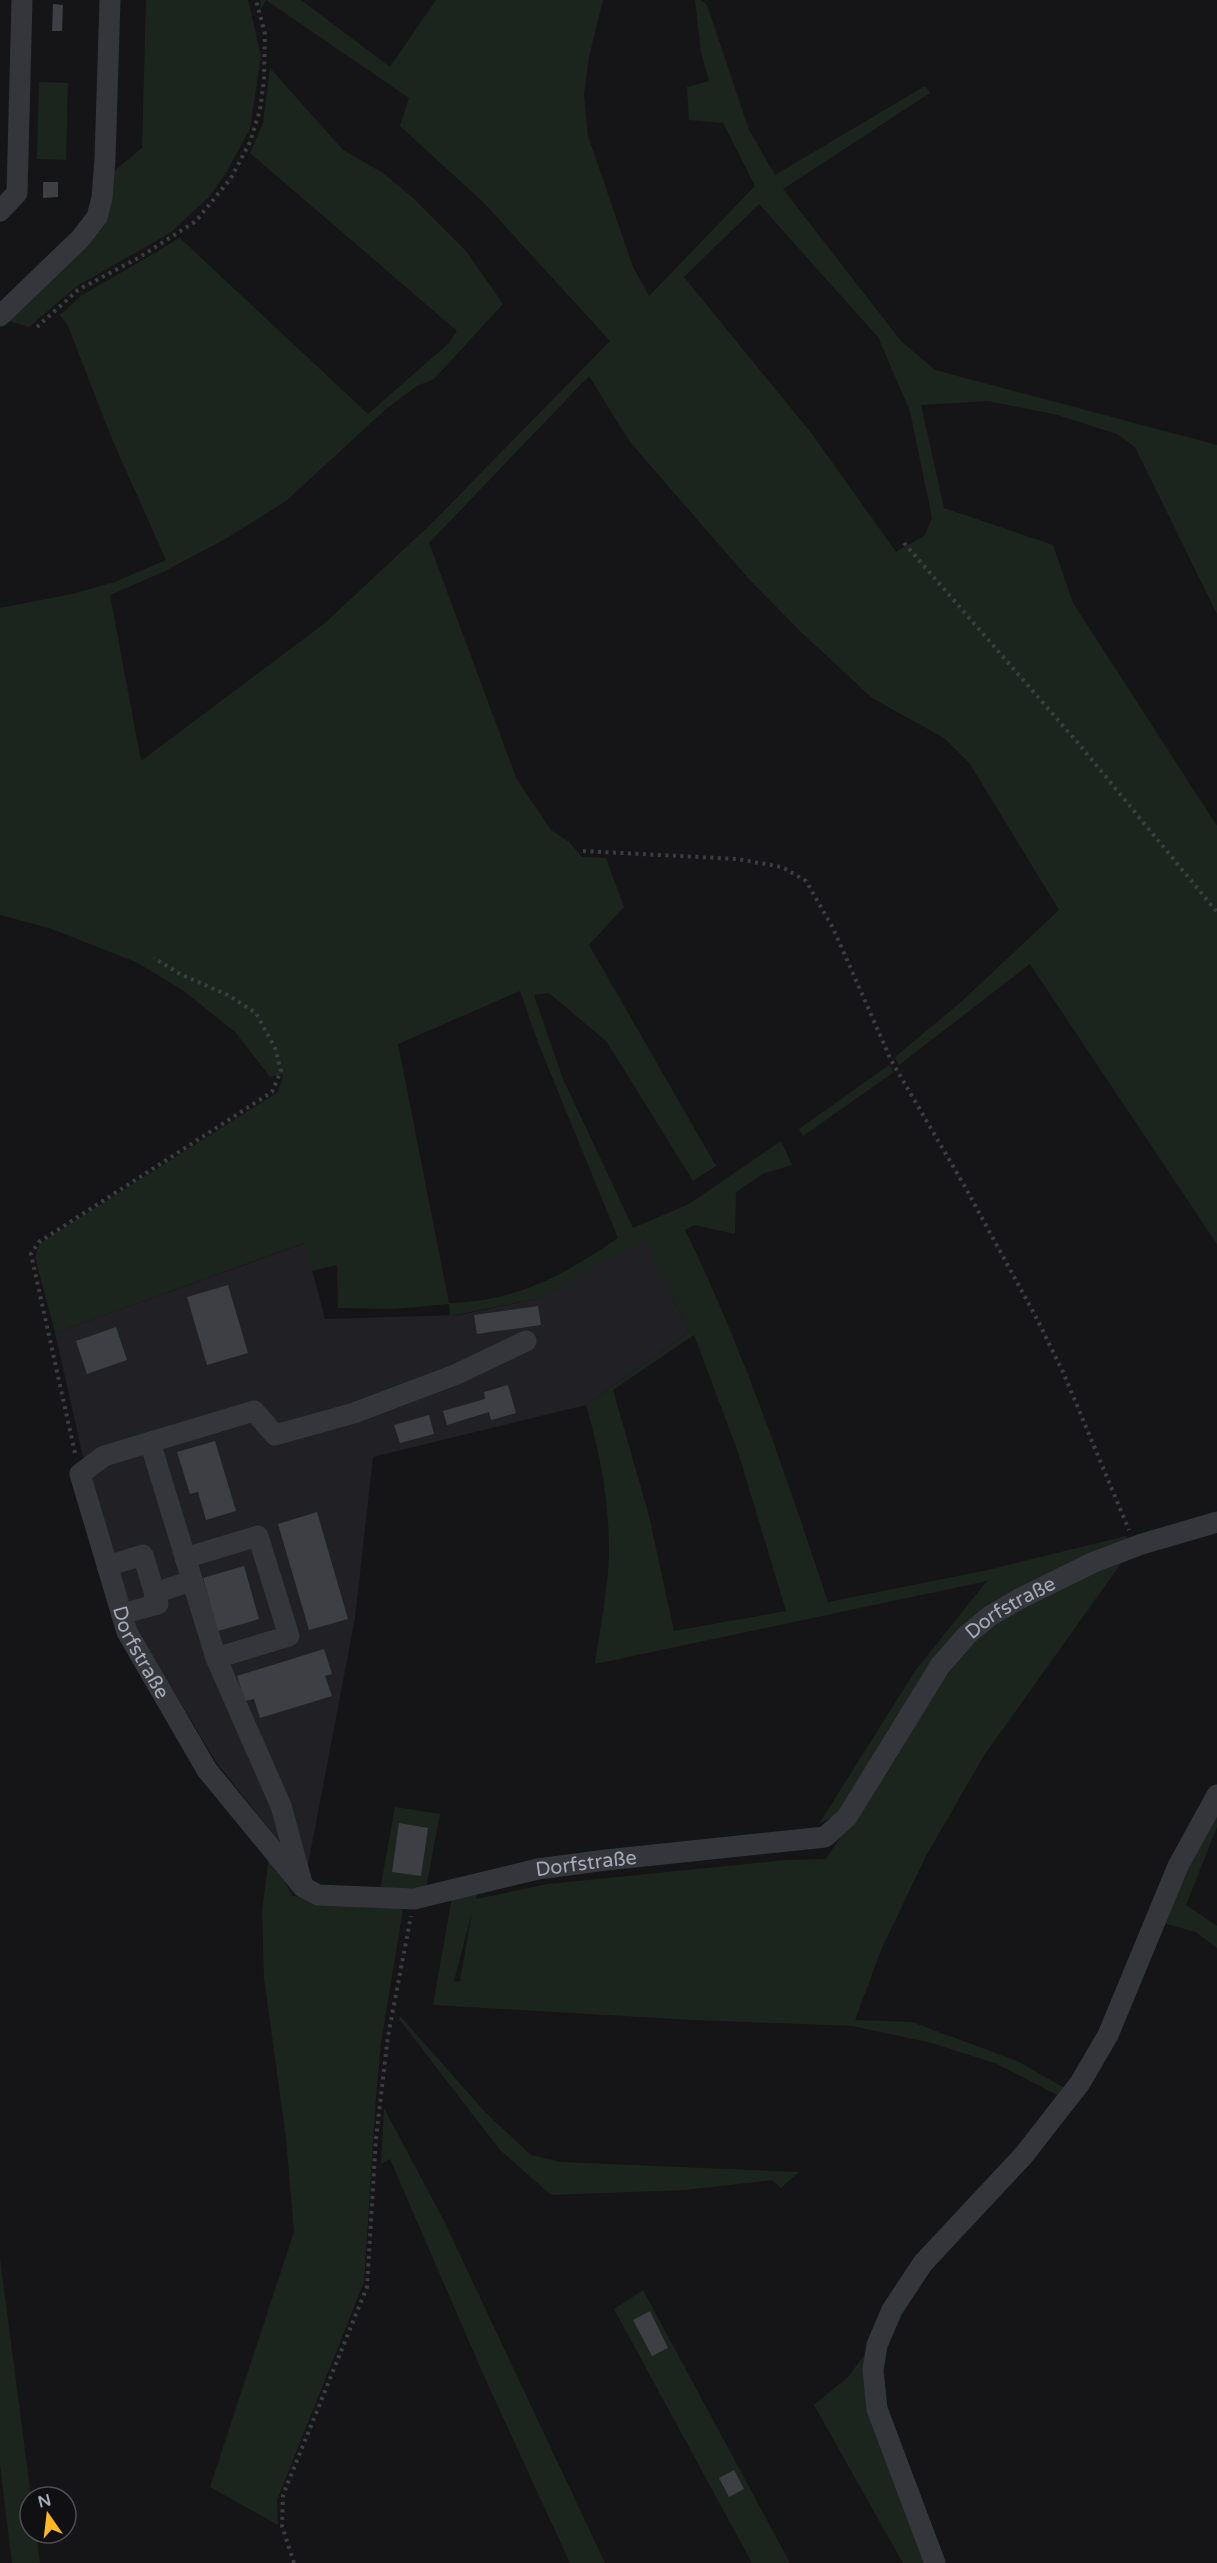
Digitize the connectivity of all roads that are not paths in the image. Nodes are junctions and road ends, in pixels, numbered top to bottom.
1 (22, 0) edge
2 (110, 0) edge
3 (0, 211) edge
4 (0, 316) edge
5 (526, 1341) dead end
6 (150, 1442) junction
7 (1217, 1522) edge
8 (185, 1558) junction
9 (107, 1566) junction
10 (192, 1581) junction
11 (154, 1593) junction
12 (122, 1614) junction
13 (216, 1658) junction
14 (1217, 1795) edge
15 (303, 1887) junction
16 (935, 2563) edge

1 - 3 street
2 - 4 street
5 - 6 street
6 - 8 street
6 - 9 street, Dorfstraße
7 - 15 street, Dorfstraße
8 - 10 street
8 - 13 street
9 - 11 street
9 - 12 street, Dorfstraße
10 - 11 street
10 - 13 street
11 - 12 street
12 - 15 street, Dorfstraße
13 - 15 street
14 - 16 street

